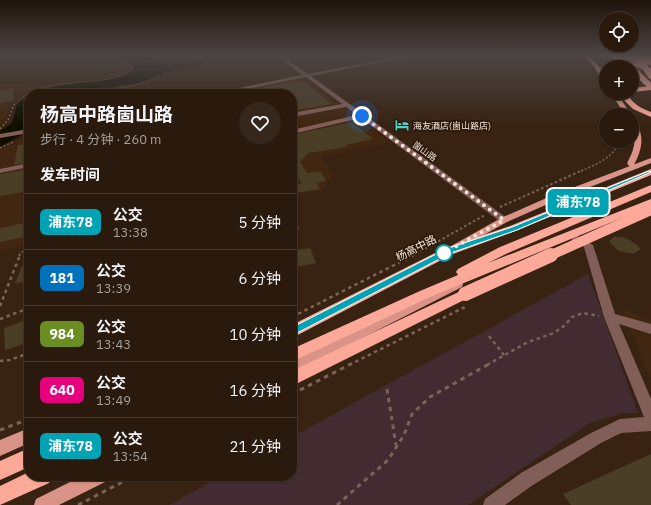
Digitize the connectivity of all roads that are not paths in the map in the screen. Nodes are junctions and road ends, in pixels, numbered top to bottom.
1 (299, 78) edge
2 (309, 78) edge
3 (641, 78) edge
4 (639, 88) edge
5 (651, 88) edge
6 (240, 89) edge
7 (626, 100) edge
8 (347, 105) junction
9 (297, 114) edge
10 (651, 115) edge
11 (362, 116) junction
12 (297, 131) edge
13 (24, 132) edge
14 (0, 136) edge
15 (638, 148) edge
16 (651, 160) edge
17 (24, 166) edge
18 (0, 171) edge
19 (651, 172) edge
20 (610, 176) junction
21 (651, 188) edge
22 (651, 202) edge
23 (651, 210) edge
24 (504, 220) junction
25 (571, 235) junction
26 (448, 251) junction
27 (492, 267) junction
28 (425, 294) junction
29 (610, 317) junction
30 (297, 329) edge
31 (651, 329) edge
32 (297, 354) edge
33 (297, 365) edge
34 (297, 376) edge
35 (651, 416) edge
36 (651, 424) edge
37 (24, 438) edge
38 (0, 448) edge
39 (24, 459) edge
40 (0, 470) edge
41 (32, 481) edge
42 (89, 481) edge
43 (0, 496) edge
44 (42, 505) edge
45 (491, 505) edge

1 - 6 street
2 - 8 street, 崮山路
3 - 5 highway, bridge
4 - 5 highway
7 - 10 highway
8 - 9 street
8 - 11 street, 崮山路
11 - 12 street
11 - 24 street, 崮山路
13 - 14 street
15 - 20 main road, bridge
16 - 20 main road
17 - 18 street
19 - 26 highway, 杨高中路
20 - 24 main road
21 - 28 highway
22 - 25 highway
23 - 34 highway, bridge
24 - 26 main road
25 - 27 highway
25 - 29 street
26 - 30 highway, 杨高中路
27 - 28 highway
27 - 33 main road
28 - 32 highway
29 - 31 street
29 - 35 street
36 - 45 street
37 - 38 main road
39 - 40 highway
41 - 43 highway
42 - 44 main road

